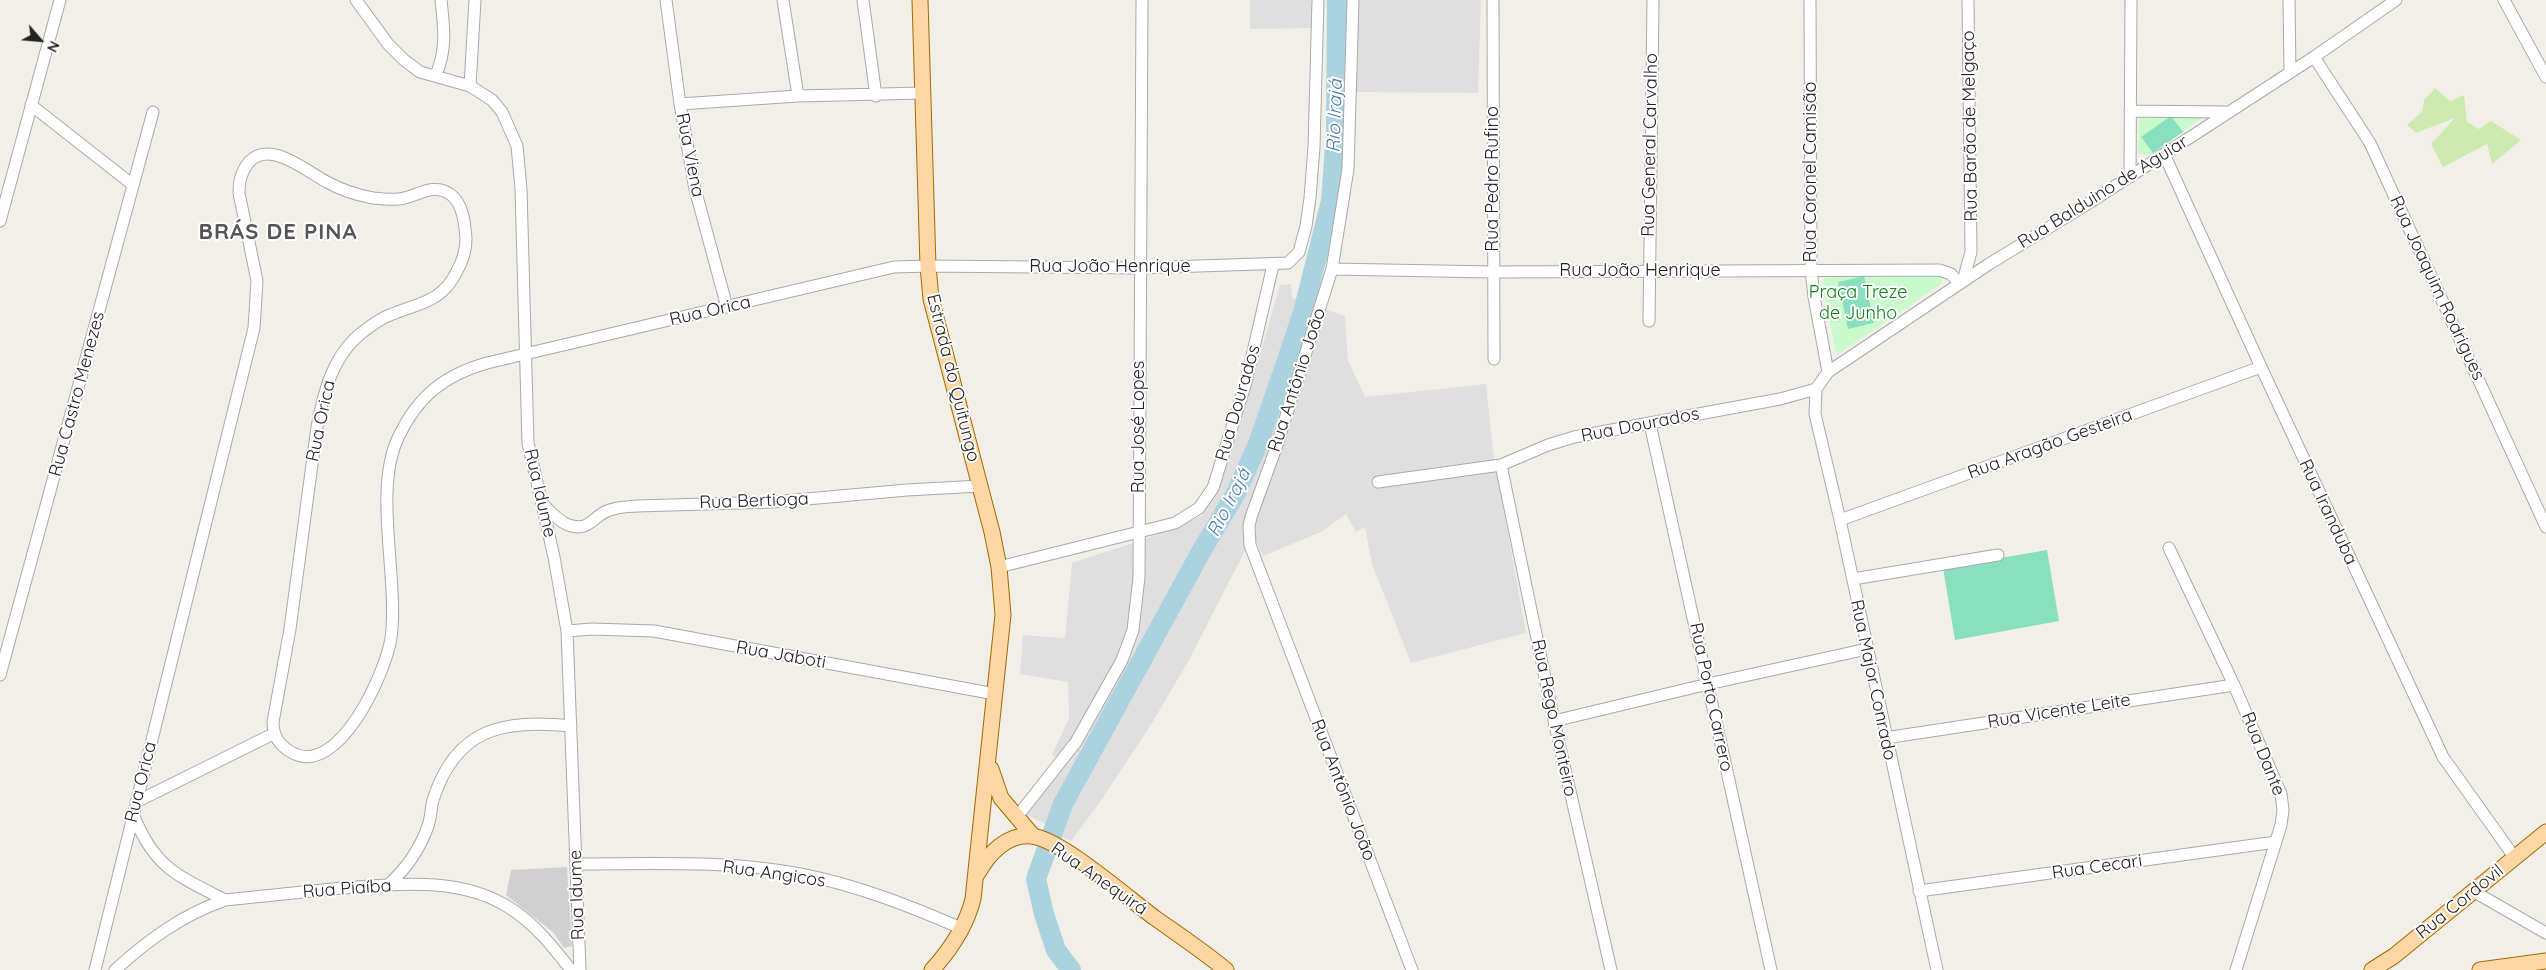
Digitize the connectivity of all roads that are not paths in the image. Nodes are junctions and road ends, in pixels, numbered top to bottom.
1 (60, 0) edge
2 (356, 0) edge
3 (441, 0) edge
4 (475, 0) edge
5 (666, 0) edge
6 (783, 0) edge
7 (863, 0) edge
8 (920, 0) edge
9 (1142, 0) edge
10 (1318, 0) edge
11 (1353, 0) edge
12 (1493, 0) edge
13 (1652, 0) edge
14 (1810, 0) edge
15 (1968, 0) edge
16 (2131, 0) edge
17 (2289, 0) edge
18 (2396, 0) edge
19 (2504, 0) edge
20 (2314, 57) junction
21 (2290, 72) junction
22 (436, 75) junction
23 (2546, 77) edge
24 (470, 86) junction
25 (923, 93) junction
26 (798, 96) junction
27 (876, 96) junction
28 (680, 104) junction
29 (32, 106) junction
30 (2130, 111) junction
31 (153, 112) dead end
32 (2226, 112) junction
33 (2164, 154) junction
34 (2130, 177) junction
35 (133, 185) junction
36 (0, 221) edge
37 (1970, 254) junction
38 (1989, 264) junction
39 (1273, 265) junction
40 (928, 266) junction
41 (1139, 268) junction
42 (1332, 269) junction
43 (1811, 269) junction
44 (1648, 271) junction
45 (1493, 272) junction
46 (1947, 272) junction
47 (1961, 282) junction
48 (728, 307) junction
49 (1648, 321) dead end
50 (525, 354) junction
51 (1494, 359) dead end
52 (2261, 367) junction
53 (1828, 372) junction
54 (1816, 389) junction
55 (1650, 424) junction
56 (1501, 465) junction
57 (1378, 482) dead end
58 (980, 486) junction
59 (542, 503) junction
60 (1840, 520) junction
61 (2546, 527) edge
62 (1138, 533) junction
63 (2169, 548) dead end
64 (1998, 554) dead end
65 (1000, 567) junction
66 (1853, 580) junction
67 (567, 631) junction
68 (1867, 650) junction
69 (0, 675) edge
70 (1708, 684) junction
71 (2234, 685) junction
72 (995, 694) junction
73 (1554, 721) junction
74 (571, 726) junction
75 (273, 734) junction
76 (1885, 738) junction
77 (989, 752) junction
78 (135, 808) junction
79 (1016, 818) junction
80 (2546, 832) edge
81 (1037, 838) junction
82 (2276, 842) junction
83 (2515, 858) junction
84 (576, 864) junction
85 (975, 879) junction
86 (388, 885) junction
87 (1919, 891) junction
88 (2473, 891) junction
89 (225, 900) junction
90 (963, 929) junction
91 (2546, 934) edge
92 (2546, 961) edge
93 (2396, 963) edge
94 (95, 970) edge
95 (115, 970) edge
96 (571, 970) edge
97 (580, 970) edge
98 (932, 970) edge
99 (1226, 970) edge
100 (1412, 970) edge
101 (1611, 970) edge
102 (1770, 970) edge
103 (1937, 970) edge
104 (2236, 970) edge
105 (2372, 970) edge
106 (2480, 970) edge

1 - 29 street
2 - 22 street, Rua Idume
3 - 22 street
4 - 24 street
5 - 28 street, Rua Viena
6 - 26 street
7 - 27 street
8 - 25 main road, Estrada do Quitungo
9 - 41 street, Rua José Lopes
10 - 39 street, Rua João Henrique
11 - 42 street, Rua Antônio João
12 - 45 street, Rua Pedro Rufino
13 - 44 street, Rua General Carvalho
14 - 43 street, Rua Coronel Camisão
15 - 37 street, Rua Barão de Melgaço
16 - 30 street
17 - 21 street
18 - 20 street, Rua Balduino de Aguiar
19 - 23 street
20 - 21 street, Rua Balduino de Aguiar
20 - 61 street, Rua Joaquim Rodrigues
21 - 32 street, Rua Balduino de Aguiar
22 - 24 street, Rua Idume
24 - 50 street, Rua Idume
25 - 27 street
25 - 40 main road, Estrada do Quitungo
26 - 27 street
26 - 28 street
28 - 48 street, Rua Viena
29 - 35 street
29 - 36 street
30 - 32 street
30 - 34 street
31 - 35 street, Rua Castro Menezes
32 - 33 street, Rua Balduino de Aguiar
33 - 34 street, Rua Balduino de Aguiar
33 - 52 street, Rua Iranduba
34 - 38 street, Rua Balduino de Aguiar
35 - 69 street, Rua Castro Menezes
37 - 38 street
37 - 46 street
37 - 47 street, Rua Barão de Melgaço
38 - 47 street, Rua Balduino de Aguiar
39 - 41 street, Rua João Henrique
39 - 62 street, Rua Dourados
40 - 41 street, Rua João Henrique
40 - 48 street, Rua Orica
40 - 58 main road, Estrada do Quitungo
41 - 62 street, Rua José Lopes
42 - 45 street, Rua João Henrique
42 - 100 street, Rua Antônio João
43 - 44 street, Rua João Henrique
43 - 46 street, Rua João Henrique
43 - 53 street, Rua Coronel Camisão
44 - 45 street, Rua João Henrique
44 - 49 street, Rua General Carvalho
45 - 51 street, Rua Pedro Rufino
46 - 47 street
47 - 53 street, Rua Balduino de Aguiar
48 - 50 street, Rua Orica
50 - 59 street, Rua Idume
50 - 75 street, Rua Orica
52 - 60 street, Rua Aragão Gesteira
52 - 83 street, Rua Iranduba
53 - 54 street, Rua Balduino de Aguiar
54 - 55 street, Rua Dourados
54 - 60 street, Rua Major Conrado
55 - 56 street, Rua Dourados
55 - 70 street, Rua Porto Carrero
56 - 57 street, Rua Dourados
56 - 73 street, Rua Rego Monteiro
58 - 59 street, Rua Bertioga
58 - 65 main road, Estrada do Quitungo
59 - 67 street, Rua Idume
60 - 66 street, Rua Major Conrado
62 - 65 street, Rua Dourados
62 - 79 street, Rua José Lopes
63 - 71 street, Rua Dante
64 - 66 street
65 - 72 main road, Estrada do Quitungo
66 - 68 street, Rua Major Conrado
67 - 72 street, Rua Jaboti
67 - 74 street, Rua Idume
68 - 70 street
68 - 76 street, Rua Major Conrado
70 - 73 street
70 - 102 street, Rua Porto Carrero
71 - 76 street, Rua Vicente Leite
71 - 82 street, Rua Dante
72 - 77 main road, Estrada do Quitungo
73 - 101 street, Rua Rego Monteiro
74 - 84 street, Rua Idume
74 - 86 street
75 - 78 street
75 - 78 street, Rua Orica
76 - 87 street, Rua Major Conrado
77 - 79 main road, Estrada do Quitungo
77 - 85 main road, Estrada do Quitungo
78 - 89 street
78 - 94 street, Rua Orica
79 - 81 main road, Estrada do Quitungo
80 - 83 main road, Rua Cordovil
81 - 85 main road, Rua Anequirá
81 - 99 main road, Rua Anequirá
82 - 87 street, Rua Cecari
82 - 104 street, Rua Dante
83 - 88 main road, Rua Cordovil
84 - 90 street, Rua Angicos
84 - 97 street, Rua Idume
85 - 90 main road, Estrada do Quitungo
86 - 89 street, Rua Piaíba
86 - 96 street, Rua Piaíba
87 - 103 street, Rua Major Conrado
88 - 91 street
88 - 93 main road, Rua Cordovil
89 - 95 street, Rua Piaíba
90 - 98 main road, Estrada do Quitungo
92 - 106 main road
93 - 105 main road, Rua Cordovil

